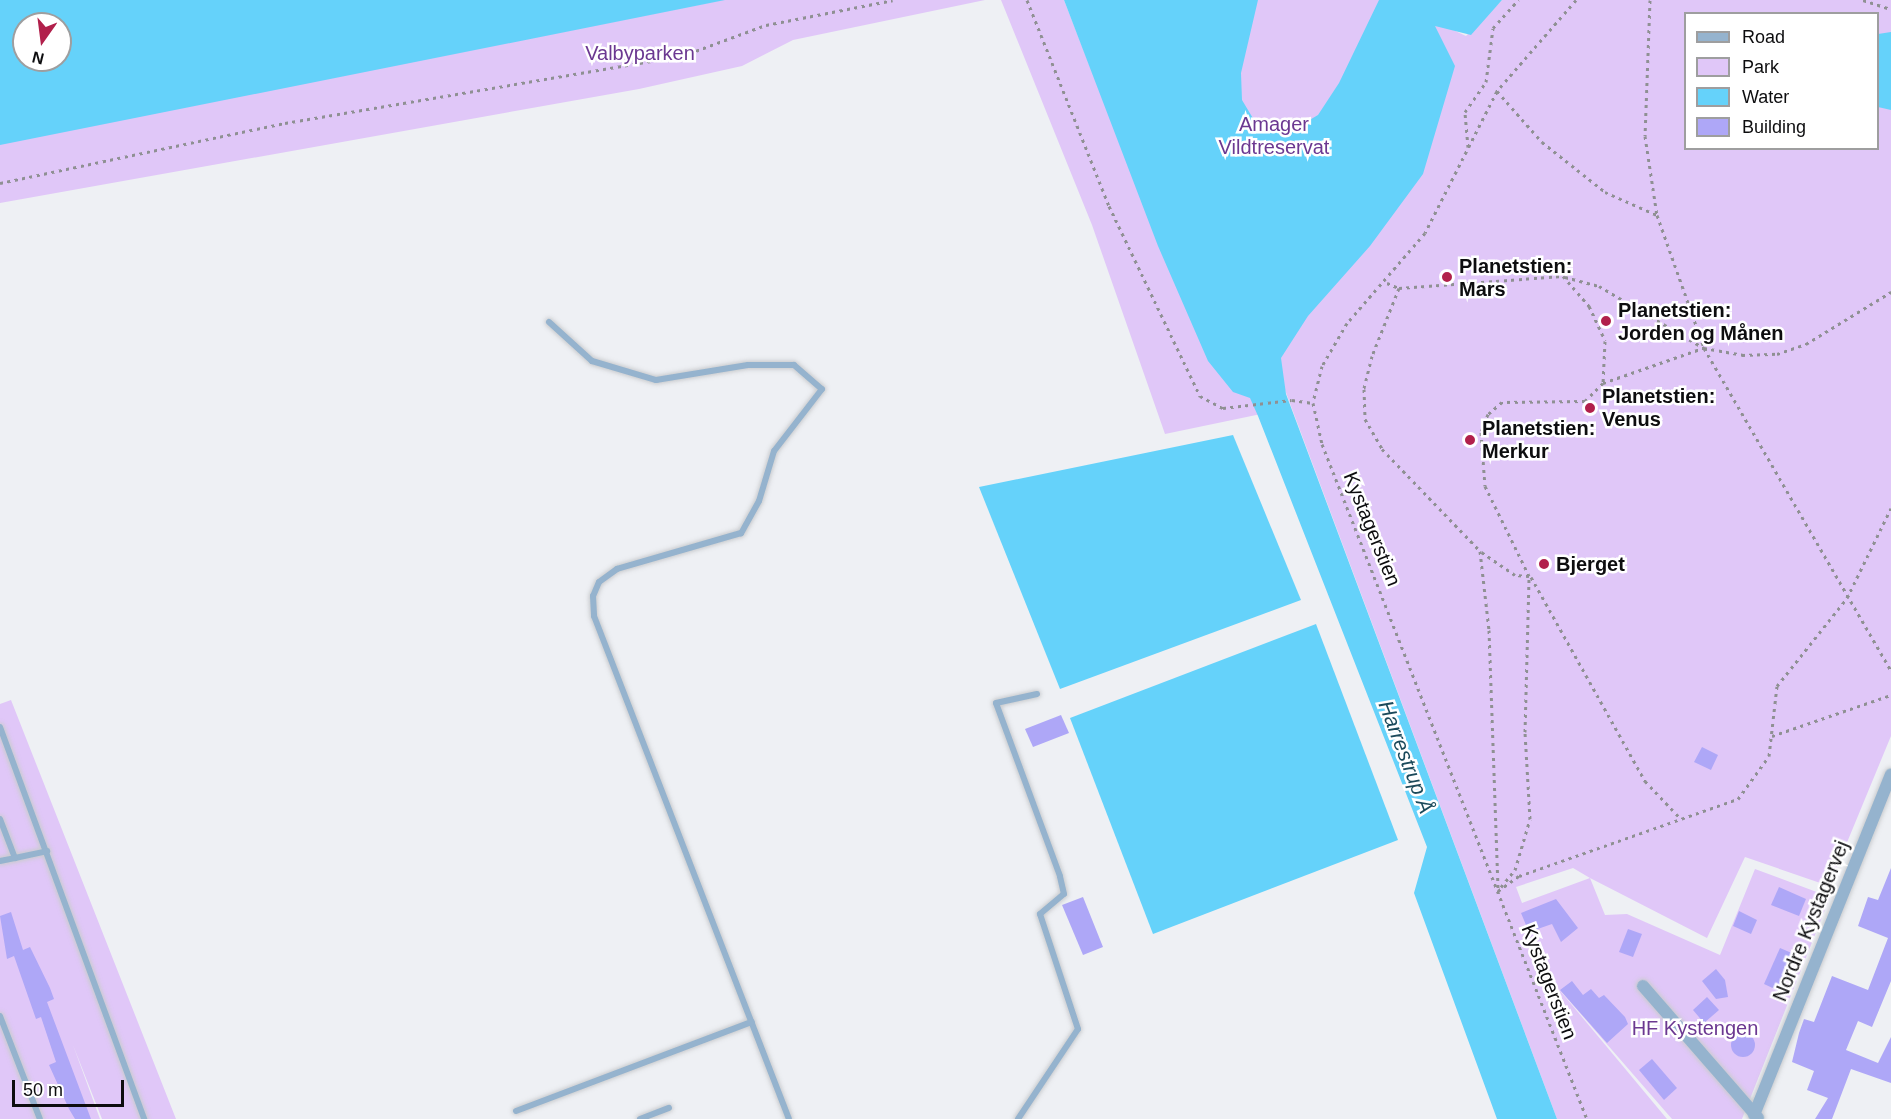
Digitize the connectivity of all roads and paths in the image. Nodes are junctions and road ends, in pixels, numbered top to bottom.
1 (892, 0) edge
2 (1027, 0) edge
3 (1518, 0) edge
4 (1576, 0) edge
5 (1650, 0) edge
6 (1863, 0) edge
7 (1891, 9) edge
8 (1497, 91) junction
9 (1469, 149) junction
10 (0, 183) edge
11 (1657, 215) junction
12 (1563, 276) junction
13 (1387, 283) junction
14 (1399, 288) junction
15 (1891, 292) edge
16 (549, 322) dead end
17 (1704, 348) junction
18 (1603, 383) junction
19 (1313, 403) junction
20 (1891, 508) edge
21 (1480, 551) junction
22 (1530, 576) junction
23 (1847, 598) junction
24 (1891, 671) edge
25 (1038, 694) dead end
26 (1891, 695) edge
27 (0, 727) edge
28 (1772, 736) junction
29 (1891, 774) edge
30 (0, 819) edge
31 (1681, 819) junction
32 (47, 851) junction
33 (15, 858) junction
34 (0, 861) edge
35 (1498, 891) junction
36 (1642, 986) dead end
37 (0, 1016) edge
38 (752, 1022) junction
39 (669, 1108) dead end
40 (516, 1111) dead end
41 (1757, 1117) edge
42 (40, 1119) edge
43 (144, 1119) edge
44 (640, 1119) edge
45 (789, 1119) edge
46 (1018, 1119) edge
47 (1587, 1119) edge

1 - 10 path
2 - 19 path
3 - 9 path
4 - 8 path, Kystagerstien
5 - 11 path
6 - 7 path
8 - 9 path, Kystagerstien
8 - 11 path
9 - 13 path, Kystagerstien
11 - 17 path
12 - 14 path
12 - 17 path
12 - 18 path
13 - 14 path
13 - 19 path, Kystagerstien
14 - 21 path
15 - 17 path
16 - 38 lane
17 - 18 path
17 - 23 path
18 - 22 path
19 - 35 path, Kystagerstien
20 - 23 path
21 - 22 path
21 - 35 path
22 - 31 path
22 - 35 path
23 - 24 path
23 - 28 path
25 - 46 lane
26 - 28 path
27 - 32 lane
28 - 31 path
29 - 41 street, Nordre Kystagervej
30 - 33 lane
31 - 35 path
32 - 33 lane
32 - 43 lane
33 - 34 lane
35 - 47 path, Kystagerstien
36 - 41 street
37 - 42 lane
38 - 40 lane
38 - 45 lane
39 - 44 lane

